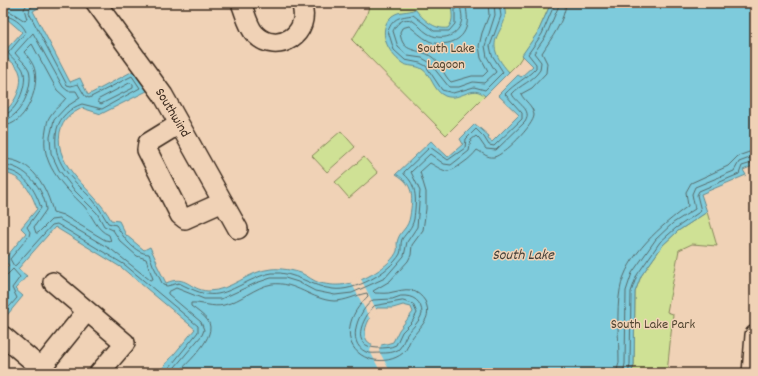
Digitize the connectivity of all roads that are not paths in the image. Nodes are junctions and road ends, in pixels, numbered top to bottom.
1 (96, 3) edge
2 (241, 3) edge
3 (301, 3) edge
4 (179, 124) junction
5 (223, 202) junction
6 (238, 229) dead end
7 (53, 282) dead end
8 (87, 311) junction
9 (755, 335) edge
10 (3, 336) edge
11 (39, 370) edge
12 (99, 373) edge
13 (752, 373) edge

1 - 4 street, Southwind
2 - 3 street
4 - 5 street, Southwind
4 - 5 street
5 - 6 street, Southwind
7 - 8 street
8 - 11 street
8 - 12 street
9 - 13 street
10 - 11 street

